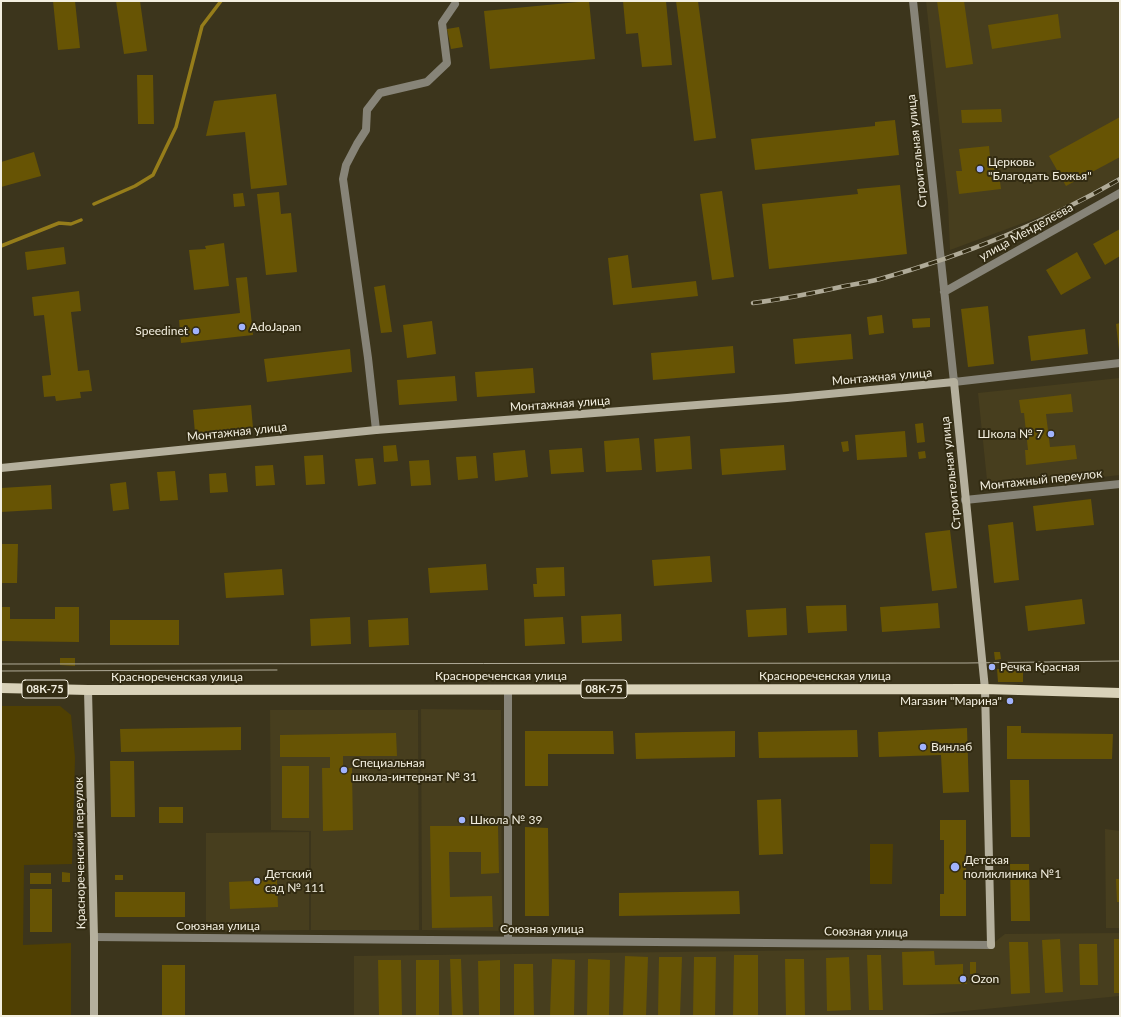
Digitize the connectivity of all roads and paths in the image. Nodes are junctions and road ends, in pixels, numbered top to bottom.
1 (914, 1) edge
2 (456, 2) edge
3 (1120, 193) edge
4 (944, 292) junction
5 (1120, 364) edge
6 (954, 382) junction
7 (376, 430) junction
8 (1, 468) edge
9 (1120, 484) edge
10 (965, 500) junction
11 (1, 688) edge
12 (508, 689) junction
13 (985, 689) junction
14 (88, 690) junction
15 (1120, 693) edge
16 (94, 937) junction
17 (508, 940) junction
18 (991, 945) joint
19 (94, 1016) edge

1 - 4 street, Строительная улица
2 - 7 street
3 - 4 street, улица Менделеева
4 - 6 street, Строительная улица
5 - 6 street, Монтажная улица
6 - 7 street, Монтажная улица
6 - 10 street, Строительная улица
7 - 8 street, Монтажная улица
9 - 10 street, Монтажный переулок
10 - 13 street, Строительная улица
11 - 14 main road, Краснореченская улица / 08К-75
12 - 13 main road, Краснореченская улица / 08К-75
12 - 14 main road, Краснореченская улица / 08К-75
12 - 17 street
13 - 15 main road, Краснореченская улица / 08К-75
13 - 18 street, Строительная улица
14 - 16 street, Краснореченский переулок
16 - 17 street, Союзная улица
16 - 19 street, Краснореченский переулок
17 - 18 street, Союзная улица

